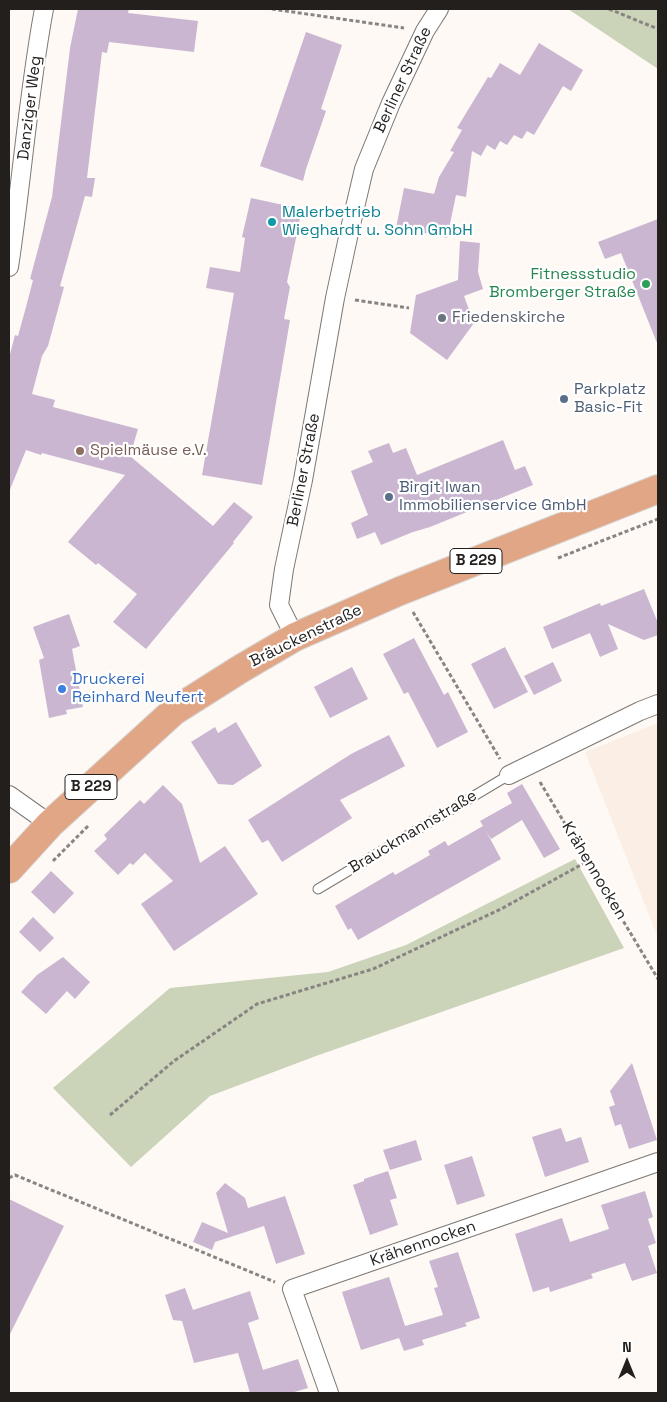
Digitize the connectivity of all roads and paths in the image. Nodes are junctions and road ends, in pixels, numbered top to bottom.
1 (44, 9) edge
2 (272, 9) edge
3 (438, 9) edge
4 (609, 9) edge
5 (658, 29) edge
6 (424, 30) junction
7 (9, 267) edge
8 (335, 298) junction
9 (409, 308) dead end
10 (658, 489) edge
11 (658, 520) edge
12 (556, 558) dead end
13 (421, 608) dead end
14 (296, 638) junction
15 (658, 704) edge
16 (530, 764) junction
17 (509, 775) junction
18 (9, 795) edge
19 (93, 821) dead end
20 (50, 824) junction
21 (29, 846) junction
22 (588, 861) junction
23 (9, 869) edge
24 (318, 889) dead end
25 (658, 979) edge
26 (110, 1115) dead end
27 (658, 1162) edge
28 (9, 1178) edge
29 (292, 1289) junction
30 (329, 1393) edge

1 - 7 street, Danziger Weg
2 - 6 path
3 - 6 street, Berliner Straße
4 - 5 path
6 - 8 street, Berliner Straße
8 - 9 path
8 - 14 street, Berliner Straße
10 - 14 main road, Bräuckenstraße / B 229
11 - 12 path
13 - 17 path
14 - 20 main road, Bräuckenstraße / B 229
15 - 16 street, Brauckmannstraße
16 - 17 street, Brauckmannstraße
16 - 22 path, Krähennocken
17 - 24 lane, Brauckmannstraße
18 - 20 street
19 - 21 path
20 - 21 main road, Bräuckenstraße / B 229
21 - 23 main road, Bräuckenstraße / B 229
22 - 25 path, Krähennocken
22 - 26 path
27 - 29 street, Krähennocken
28 - 29 path
29 - 30 street

